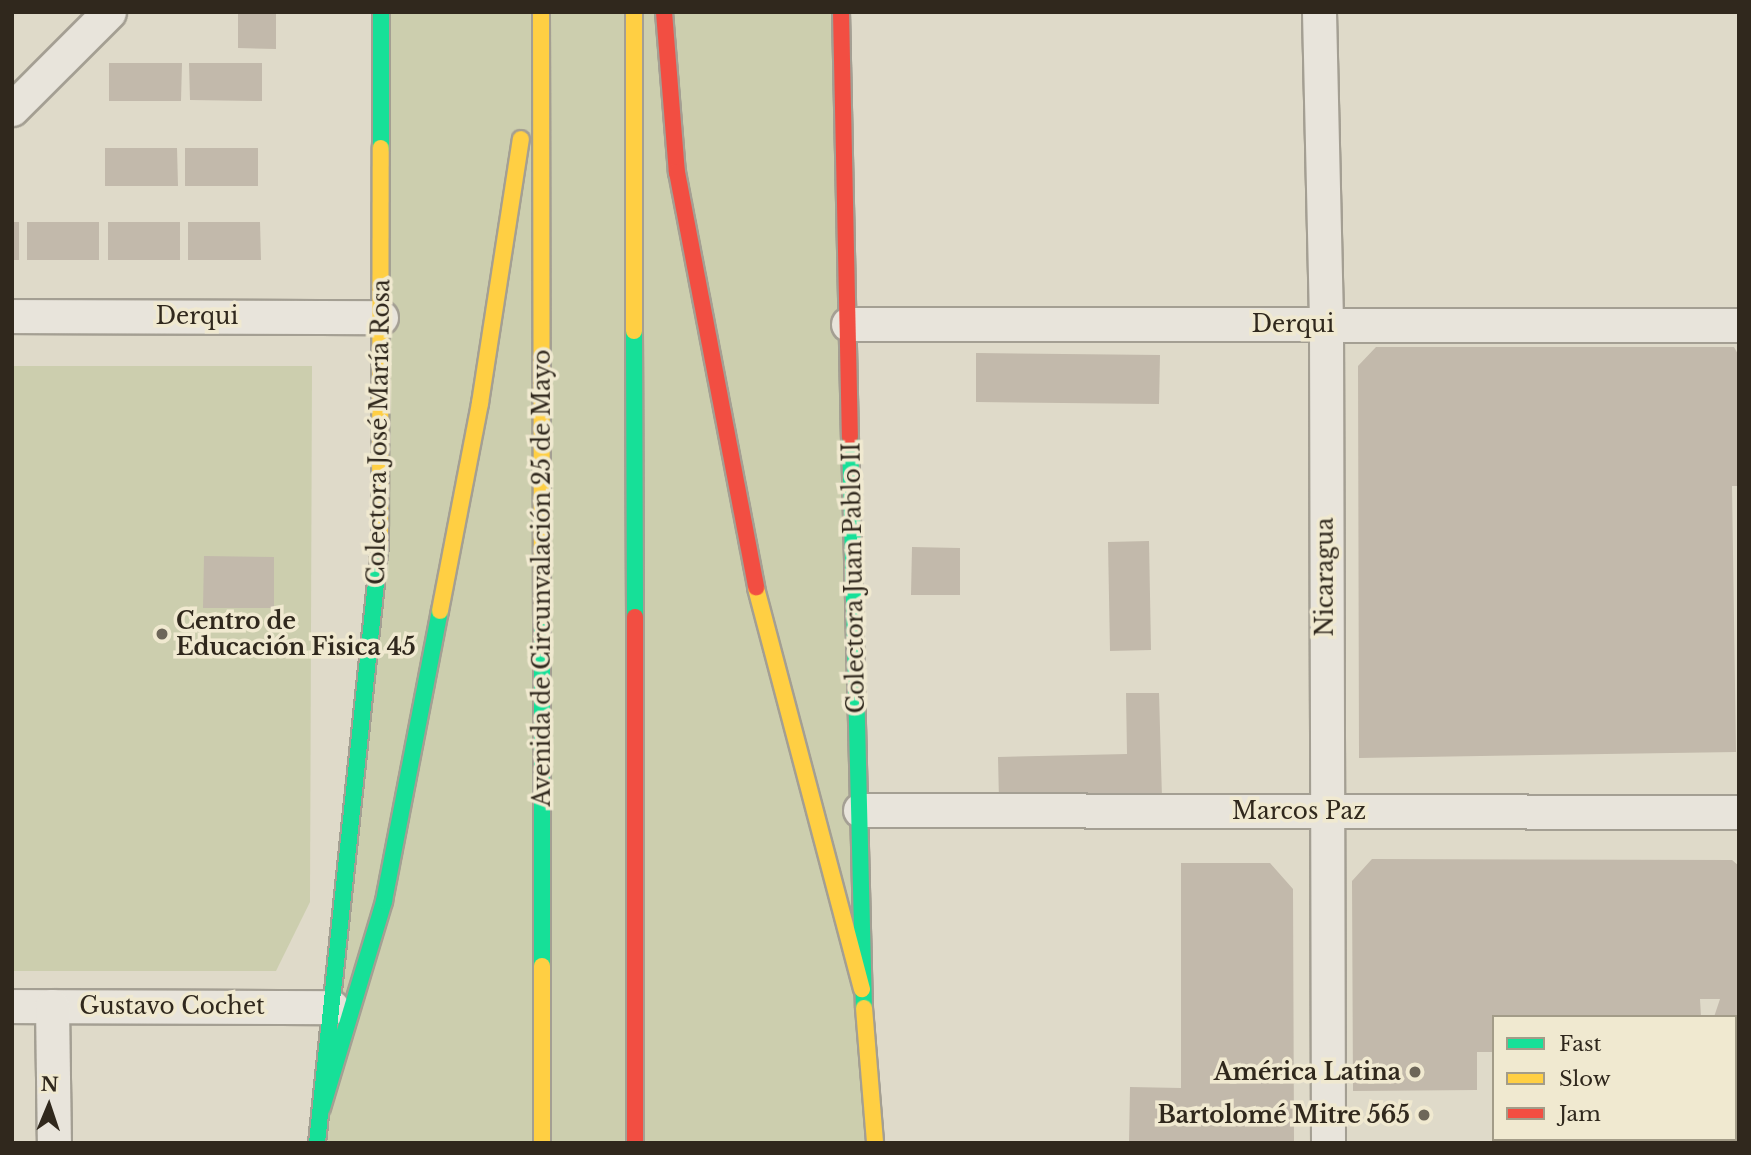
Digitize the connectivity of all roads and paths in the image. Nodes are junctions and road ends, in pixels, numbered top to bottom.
1 (109, 12) edge
2 (381, 12) edge
3 (539, 12) edge
4 (634, 12) edge
5 (664, 12) edge
6 (841, 12) edge
7 (1319, 12) edge
8 (12, 109) edge
9 (12, 316) edge
10 (381, 317) junction
11 (848, 324) junction
12 (1326, 324) junction
13 (1739, 325) edge
14 (860, 810) junction
15 (1323, 811) junction
16 (1739, 812) edge
17 (862, 989) junction
18 (12, 1006) edge
19 (52, 1006) junction
20 (332, 1007) junction
21 (323, 1108) junction
22 (54, 1143) edge
23 (317, 1143) edge
24 (542, 1143) edge
25 (635, 1143) edge
26 (875, 1143) edge
27 (1328, 1143) edge

1 - 8 street
2 - 10 main road, Colectora José María Rosa
3 - 21 main road
3 - 24 main road, Avenida de Circunvalación 25 de Mayo
4 - 25 main road
5 - 17 main road
6 - 11 main road, Colectora Juan Pablo II
7 - 12 street, Nicaragua
9 - 10 street, Derqui
10 - 20 main road, Colectora José María Rosa
11 - 12 street, Derqui
11 - 14 main road, Colectora Juan Pablo II
12 - 13 street, Derqui
12 - 15 street, Nicaragua
14 - 15 street, Marcos Paz
14 - 17 main road, Colectora Juan Pablo II
15 - 16 street, Marcos Paz
15 - 27 street, Nicaragua
17 - 26 main road, Colectora Juan Pablo II
18 - 19 street, Gustavo Cochet
19 - 20 street, Gustavo Cochet
19 - 22 street
20 - 21 main road, Colectora José María Rosa
21 - 23 main road, Colectora José María Rosa

